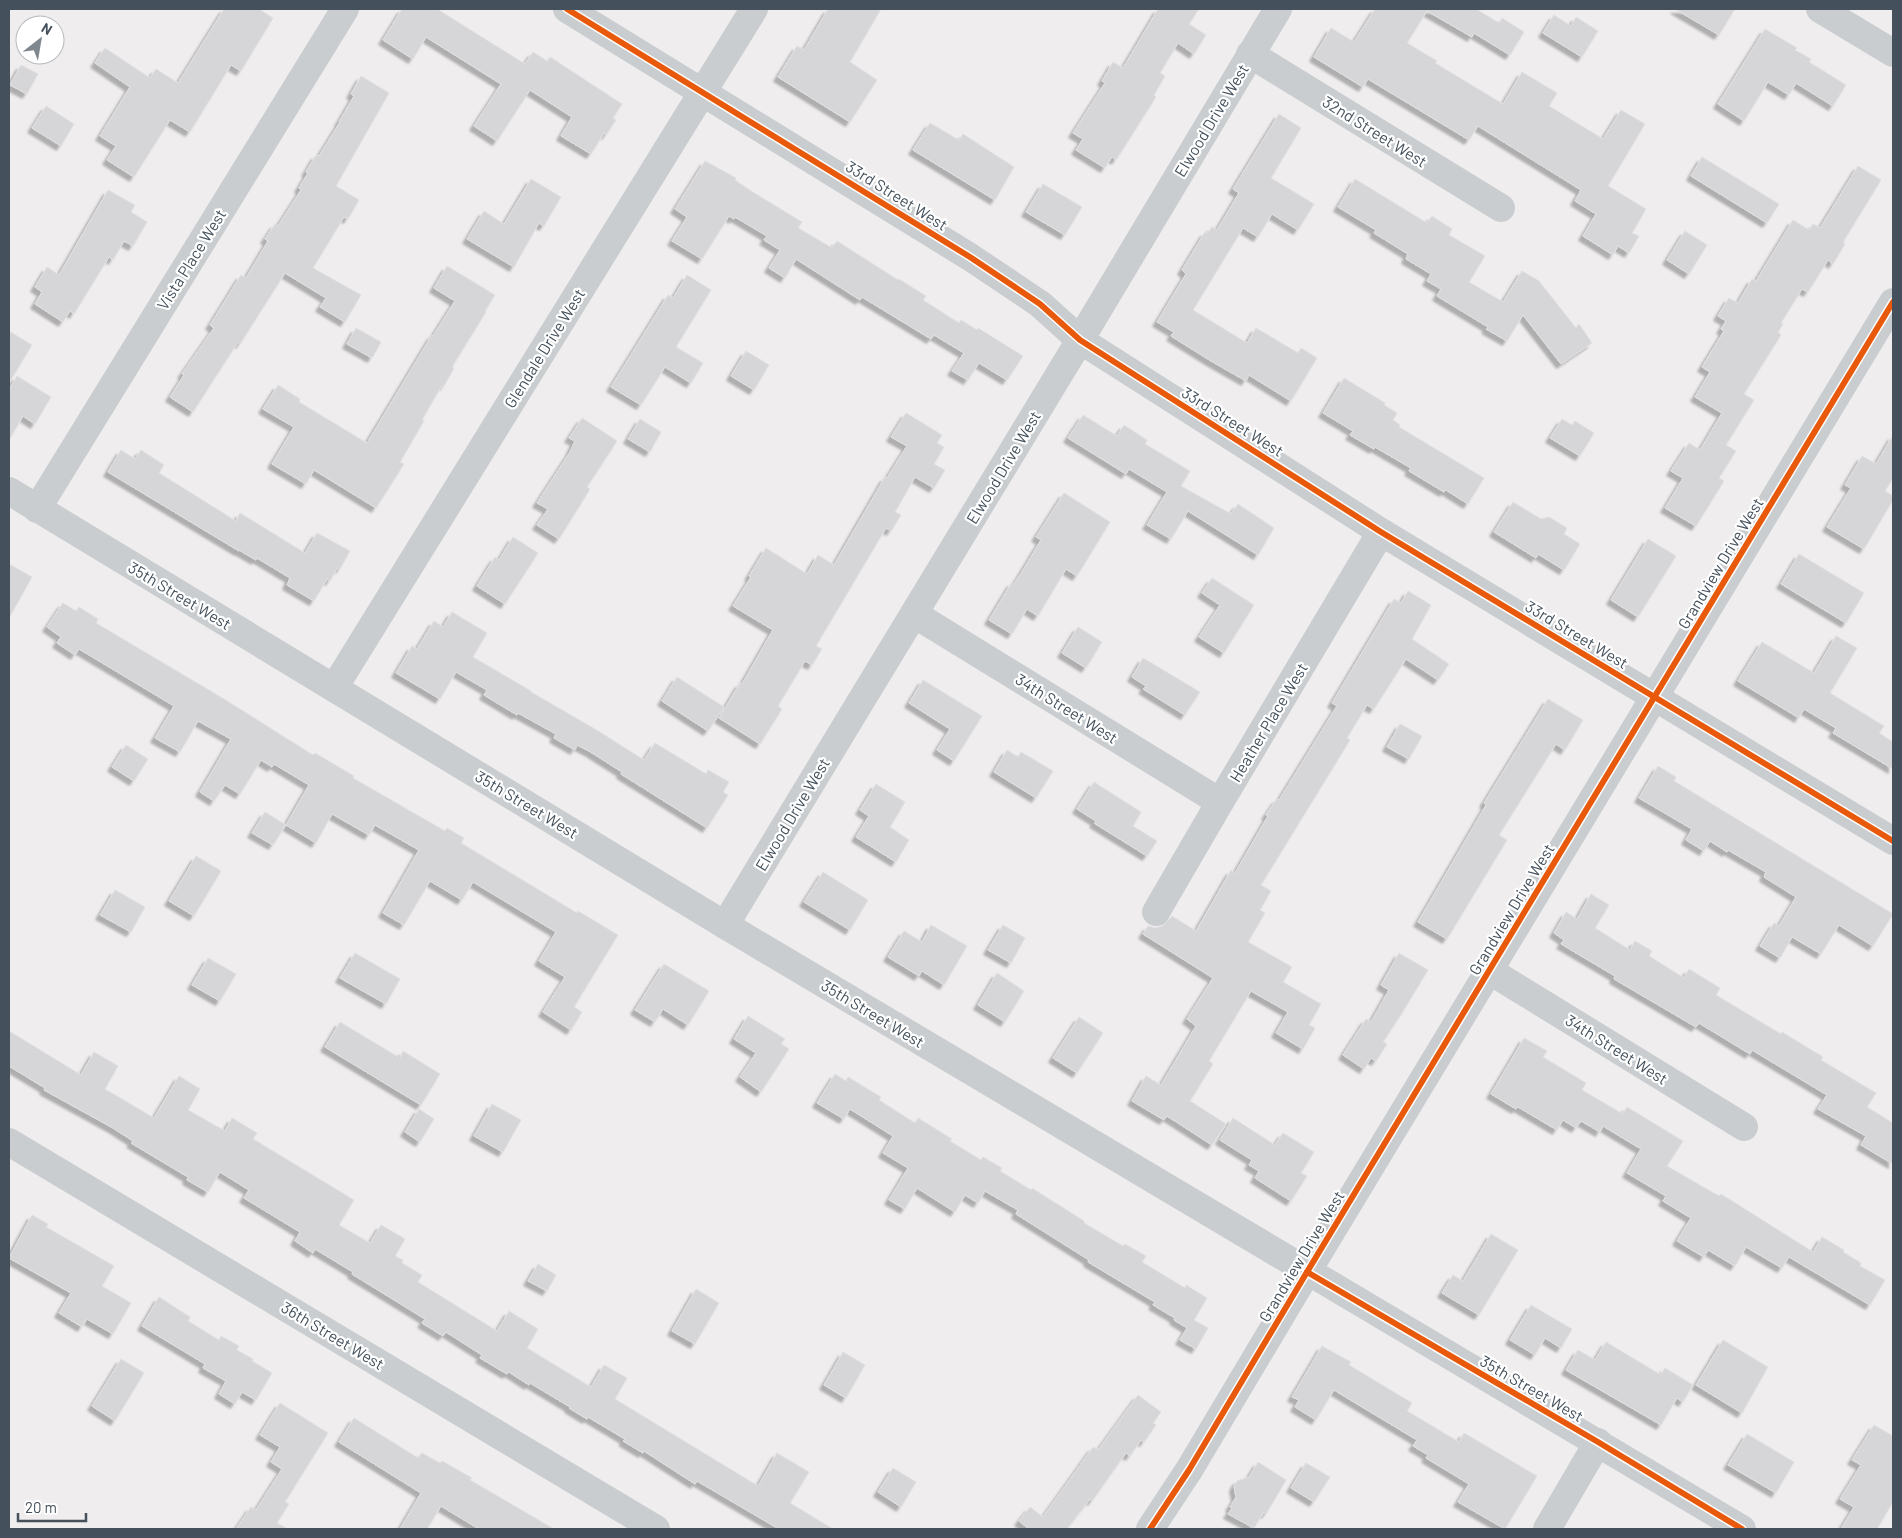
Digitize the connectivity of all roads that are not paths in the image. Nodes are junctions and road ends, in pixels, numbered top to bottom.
1 (345, 9) edge
2 (567, 9) edge
3 (754, 9) edge
4 (1278, 9) edge
5 (1820, 9) edge
6 (1250, 54) junction
7 (1893, 54) edge
8 (702, 92) junction
9 (1501, 208) dead end
10 (1893, 302) edge
11 (1080, 340) junction
12 (9, 491) edge
13 (37, 509) junction
14 (1382, 532) junction
15 (914, 614) junction
16 (334, 688) junction
17 (1655, 697) junction
18 (1220, 802) junction
19 (1893, 841) edge
20 (1156, 912) dead end
21 (725, 925) junction
22 (1490, 971) junction
23 (1744, 1127) dead end
24 (9, 1142) edge
25 (1307, 1272) junction
26 (1598, 1442) junction
27 (656, 1529) edge
28 (1150, 1529) edge
29 (1547, 1529) edge
30 (1742, 1529) edge

1 - 13 street, Vista Place West
2 - 8 street, 33rd Street West
3 - 8 street, Glendale Drive West
4 - 6 street, Elwood Drive West
5 - 7 street
6 - 9 street, 32nd Street West
6 - 11 street, Elwood Drive West
8 - 11 street, 33rd Street West
8 - 16 street, Glendale Drive West
10 - 17 street, Grandview Drive West
11 - 14 street, 33rd Street West
11 - 15 street, Elwood Drive West
12 - 13 street, 35th Street West
13 - 16 street, 35th Street West
14 - 17 street, 33rd Street West
14 - 18 street, Heather Place West
15 - 18 street, 34th Street West
15 - 21 street, Elwood Drive West
16 - 21 street, 35th Street West
17 - 19 street, 33rd Street West
17 - 22 street, Grandview Drive West
18 - 20 street, Heather Place West
21 - 25 street, 35th Street West
22 - 23 street, 34th Street West
22 - 25 street, Grandview Drive West
24 - 27 street, 36th Street West
25 - 26 street, 35th Street West
25 - 28 street, Grandview Drive West
26 - 29 street
26 - 30 street, 35th Street West

